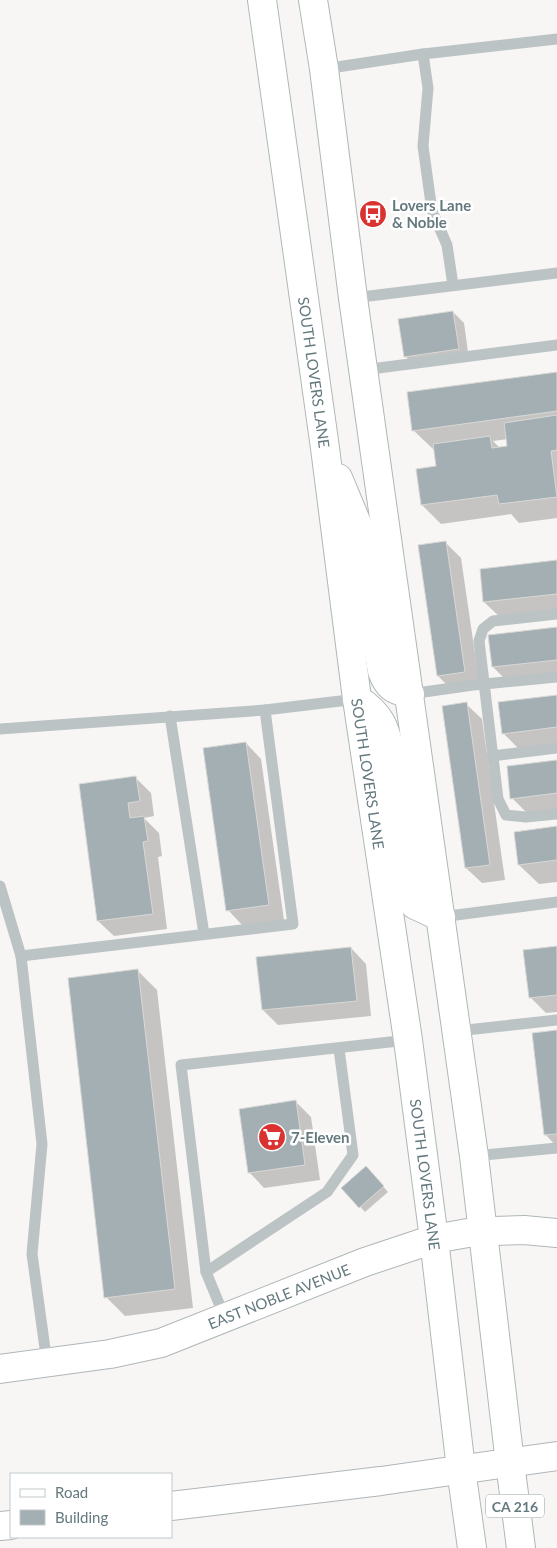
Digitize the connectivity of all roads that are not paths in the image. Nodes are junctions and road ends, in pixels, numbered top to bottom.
1 (262, 0) edge
2 (313, 0) edge
3 (557, 39) edge
4 (423, 54) junction
5 (324, 69) junction
6 (557, 273) edge
7 (453, 285) junction
8 (353, 298) junction
9 (557, 345) edge
10 (363, 370) junction
11 (325, 448) junction
12 (557, 614) edge
13 (557, 677) edge
14 (483, 684) junction
15 (410, 694) junction
16 (357, 699) junction
17 (264, 710) junction
18 (170, 716) junction
19 (0, 729) edge
20 (557, 748) edge
21 (492, 756) junction
22 (557, 814) edge
23 (0, 886) edge
24 (557, 902) edge
25 (441, 917) junction
26 (204, 934) junction
27 (21, 956) junction
28 (557, 1020) edge
29 (457, 1031) junction
30 (408, 1040) junction
31 (339, 1048) junction
32 (557, 1148) edge
33 (474, 1156) junction
34 (484, 1232) junction
35 (557, 1233) edge
36 (434, 1239) junction
37 (206, 1272) junction
38 (225, 1318) junction
39 (47, 1362) junction
40 (0, 1369) edge
41 (557, 1456) edge
42 (510, 1463) junction
43 (461, 1470) junction
44 (172, 1506) edge
45 (472, 1548) edge
46 (520, 1548) edge

1 - 11 main road, SOUTH LOVERS LANE
2 - 5 main road
3 - 4 lane
4 - 5 lane
4 - 7 lane
5 - 8 main road
6 - 7 lane
7 - 8 lane
8 - 10 main road
9 - 10 lane
10 - 15 main road
11 - 15 main road
11 - 16 main road, SOUTH LOVERS LANE
12 - 14 lane
13 - 14 lane
14 - 15 lane
14 - 21 lane
15 - 25 main road
16 - 17 lane
16 - 25 main road
16 - 30 main road, SOUTH LOVERS LANE
17 - 18 lane
17 - 26 lane
18 - 19 lane
18 - 26 lane
20 - 21 lane
21 - 22 lane
23 - 27 lane
24 - 25 lane
25 - 29 main road
26 - 27 lane
27 - 39 lane
28 - 29 lane
29 - 33 main road
30 - 31 lane
30 - 36 main road, SOUTH LOVERS LANE
31 - 37 lane
31 - 37 lane
32 - 33 lane
33 - 34 main road
34 - 35 main road, EAST NOBLE AVENUE
34 - 36 main road, EAST NOBLE AVENUE
34 - 42 main road
36 - 38 main road, EAST NOBLE AVENUE
36 - 43 main road, SOUTH LOVERS LANE
37 - 38 lane
38 - 39 main road, EAST NOBLE AVENUE
39 - 40 main road, EAST NOBLE AVENUE
41 - 42 main road
42 - 43 main road
42 - 46 main road, CA 216
43 - 44 main road
43 - 45 main road, SOUTH LOVERS LANE / CA 216

